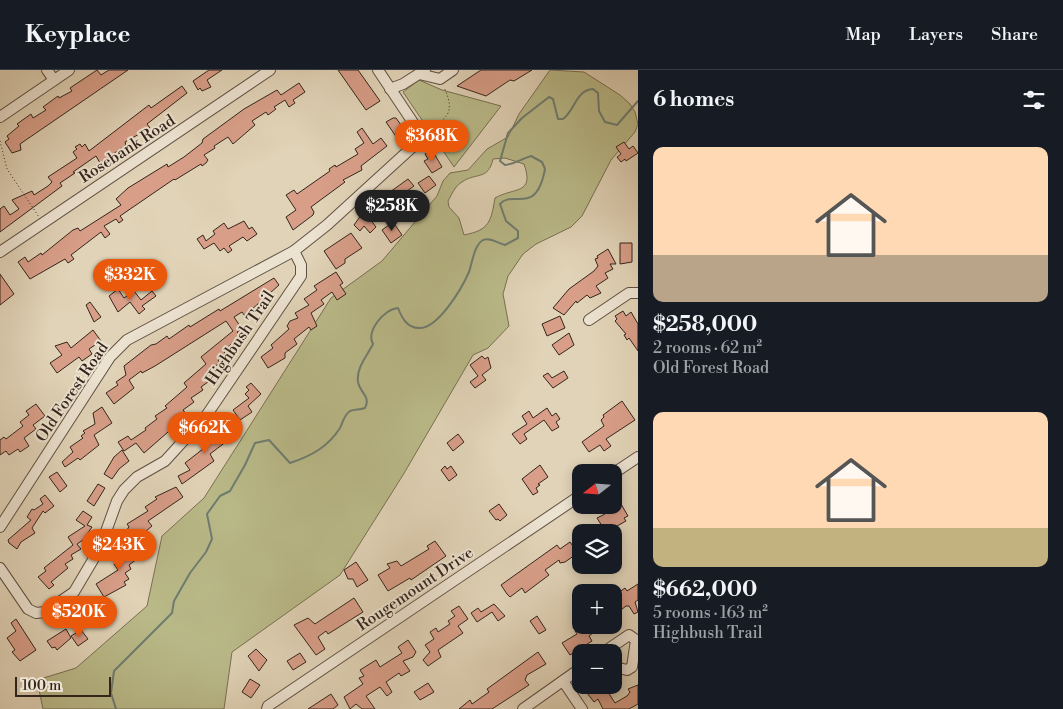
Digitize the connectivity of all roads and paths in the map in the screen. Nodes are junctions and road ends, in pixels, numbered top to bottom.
1 (47, 70) edge
2 (69, 70) edge
3 (270, 70) edge
4 (378, 70) edge
5 (453, 70) edge
6 (422, 72) edge
7 (54, 80) junction
8 (444, 88) dead end
9 (390, 89) junction
10 (0, 117) edge
11 (0, 141) edge
12 (419, 141) junction
13 (43, 221) junction
14 (294, 251) junction
15 (0, 252) edge
16 (638, 293) edge
17 (589, 320) dead end
18 (638, 456) edge
19 (622, 467) edge
20 (572, 501) edge
21 (0, 527) edge
22 (0, 568) edge
23 (617, 644) edge
24 (622, 669) edge
25 (572, 675) edge
26 (564, 681) junction
27 (267, 709) edge
28 (522, 709) edge
29 (582, 709) edge

1 - 7 street
2 - 7 street
3 - 13 street, Rosebank Road
4 - 9 street
5 - 6 street
6 - 9 street
7 - 10 street
8 - 12 path
9 - 12 street
11 - 13 path
12 - 14 street, Old Forest Road
13 - 15 street, Rosebank Road
14 - 21 street, Old Forest Road
14 - 22 street, Highbush Trail
16 - 17 street
18 - 19 street
20 - 27 street, Rougemount Drive
23 - 24 street
25 - 26 street
26 - 28 street
26 - 29 street

